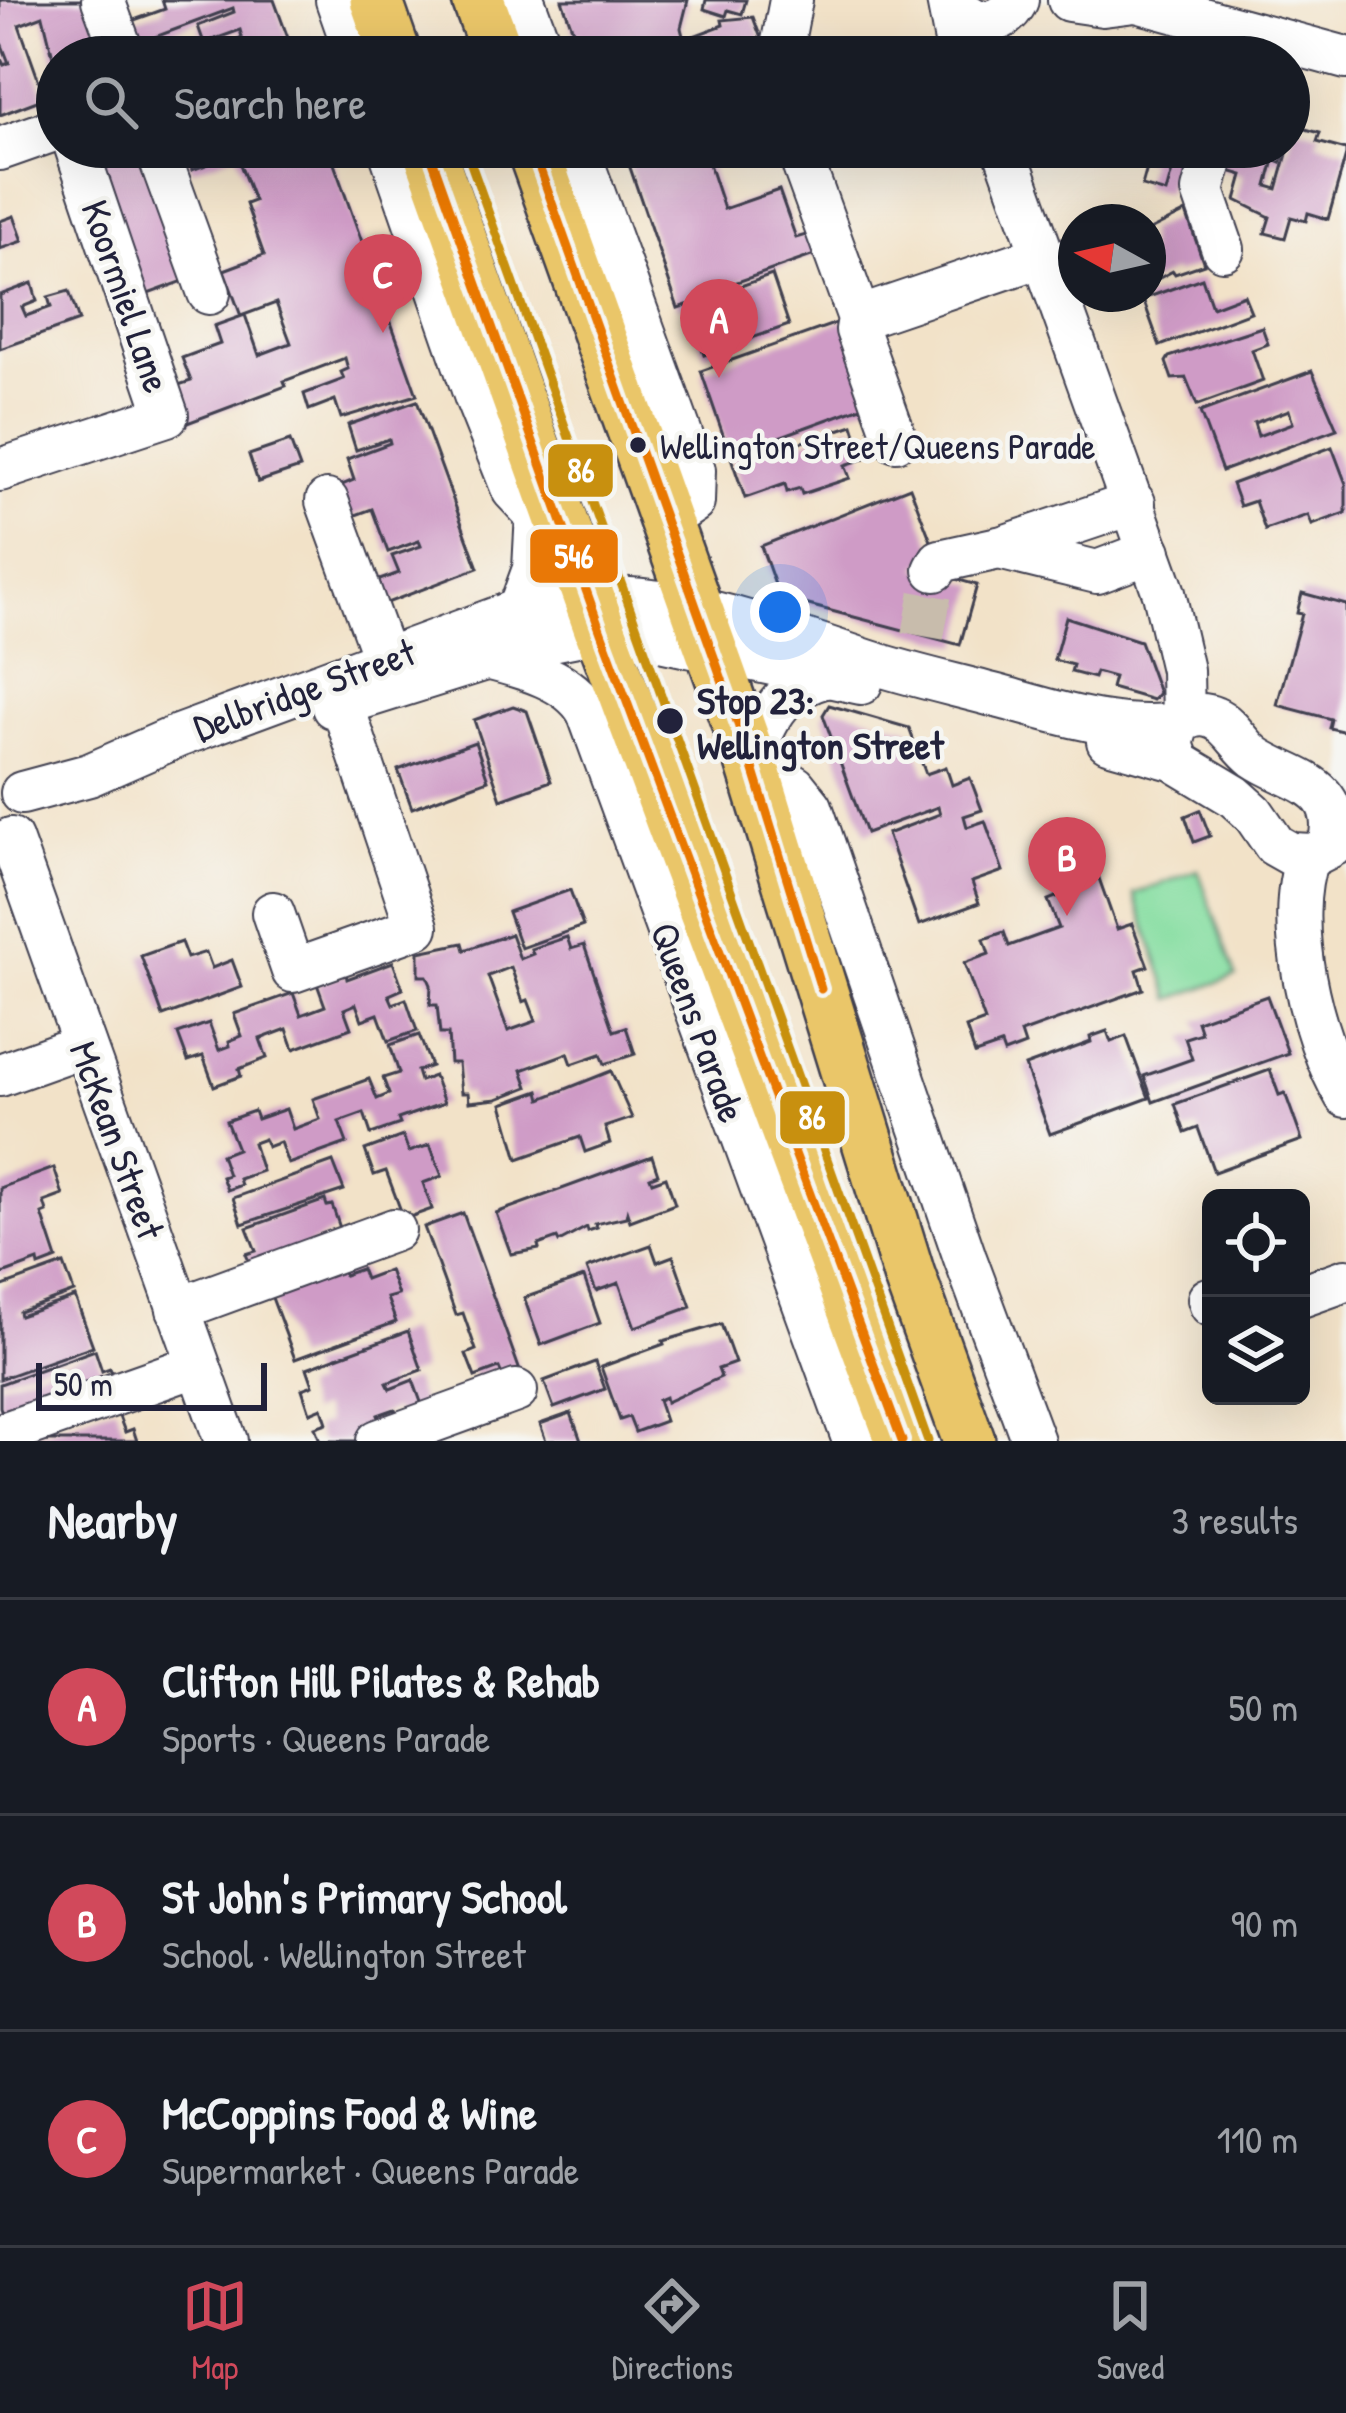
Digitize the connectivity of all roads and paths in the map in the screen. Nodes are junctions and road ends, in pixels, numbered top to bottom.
1 (103, 0) edge
2 (478, 0) edge
3 (523, 0) edge
4 (791, 0) edge
5 (950, 0) edge
6 (1069, 0) edge
7 (1134, 1) edge
8 (358, 5) edge
9 (1013, 16) edge
10 (116, 36) edge
11 (357, 36) edge
12 (381, 36) edge
13 (491, 36) edge
14 (536, 36) edge
15 (784, 36) edge
16 (956, 36) edge
17 (1224, 36) edge
18 (1310, 53) edge
19 (1346, 58) edge
20 (36, 136) edge
21 (0, 149) edge
22 (83, 168) edge
23 (164, 168) edge
24 (396, 168) edge
25 (435, 168) edge
26 (540, 168) edge
27 (585, 168) edge
28 (805, 168) edge
29 (1012, 168) edge
30 (1209, 168) edge
31 (1223, 249) dead end
32 (1044, 255) junction
33 (209, 293) dead end
34 (859, 318) junction
35 (896, 440) dead end
36 (0, 470) edge
37 (327, 501) dead end
38 (1134, 503) junction
39 (550, 520) junction
40 (666, 520) junction
41 (999, 548) junction
42 (1150, 552) junction
43 (935, 570) dead end
44 (1164, 593) junction
45 (519, 610) junction
46 (596, 616) junction
47 (704, 631) junction
48 (487, 658) junction
49 (385, 660) junction
50 (917, 668) junction
51 (827, 676) junction
52 (342, 704) junction
53 (1230, 730) junction
54 (1179, 735) junction
55 (750, 758) junction
56 (1331, 787) edge
57 (13, 815) edge
58 (1262, 826) junction
59 (1328, 846) edge
60 (669, 879) junction
61 (273, 913) dead end
62 (1333, 1026) edge
63 (84, 1045) junction
64 (0, 1076) edge
65 (1346, 1096) edge
66 (394, 1230) dead end
67 (965, 1258) junction
68 (909, 1275) junction
69 (1346, 1280) edge
70 (1310, 1293) edge
71 (178, 1309) junction
72 (198, 1364) junction
73 (853, 1373) junction
74 (516, 1391) dead end
75 (0, 1435) edge
76 (226, 1441) edge
77 (378, 1441) edge
78 (854, 1441) edge
79 (902, 1441) edge
80 (969, 1441) edge
81 (1033, 1441) edge

1 - 10 street
2 - 13 main road
3 - 14 street
4 - 15 street
5 - 9 street
5 - 16 street
6 - 7 street
7 - 17 street
8 - 11 street
8 - 12 main road
18 - 19 street
20 - 21 street
22 - 36 street, Koormiel Lane
23 - 33 street
24 - 39 street, Queens Parade
25 - 39 main road, Queens Parade
26 - 40 main road
27 - 40 street
28 - 34 street
29 - 32 street
30 - 31 street
32 - 34 street
32 - 38 street
34 - 35 street
37 - 49 street
38 - 41 street
38 - 42 street
39 - 45 street, Queens Parade
39 - 46 main road, Queens Parade
40 - 47 main road
41 - 42 street
41 - 43 street
42 - 44 street
44 - 53 street
44 - 54 street
45 - 46 street, Delbridge Street
45 - 49 street, Delbridge Street
46 - 47 street
46 - 48 street, Delbridge Street
46 - 60 main road, Queens Parade
47 - 50 street
47 - 51 street
47 - 55 main road
48 - 52 street, Delbridge Street
48 - 60 street, Queens Parade
49 - 57 street, Delbridge Street
50 - 51 street
50 - 54 street
51 - 55 street
52 - 57 street, Delbridge Street
52 - 61 street
53 - 54 street
53 - 56 street
54 - 58 street
55 - 67 street
55 - 68 main road
56 - 59 street
57 - 63 street, McKean Street
58 - 59 street
58 - 62 street
59 - 62 street
60 - 73 main road, Queens Parade
62 - 65 street
63 - 64 street
63 - 71 street, McKean Street
66 - 71 street
67 - 68 street
67 - 81 street
68 - 80 main road
69 - 70 street
71 - 72 street, McKean Street
72 - 75 street
72 - 76 street, McKean Street
73 - 78 street, Queens Parade
73 - 79 main road, Queens Parade
74 - 77 street

